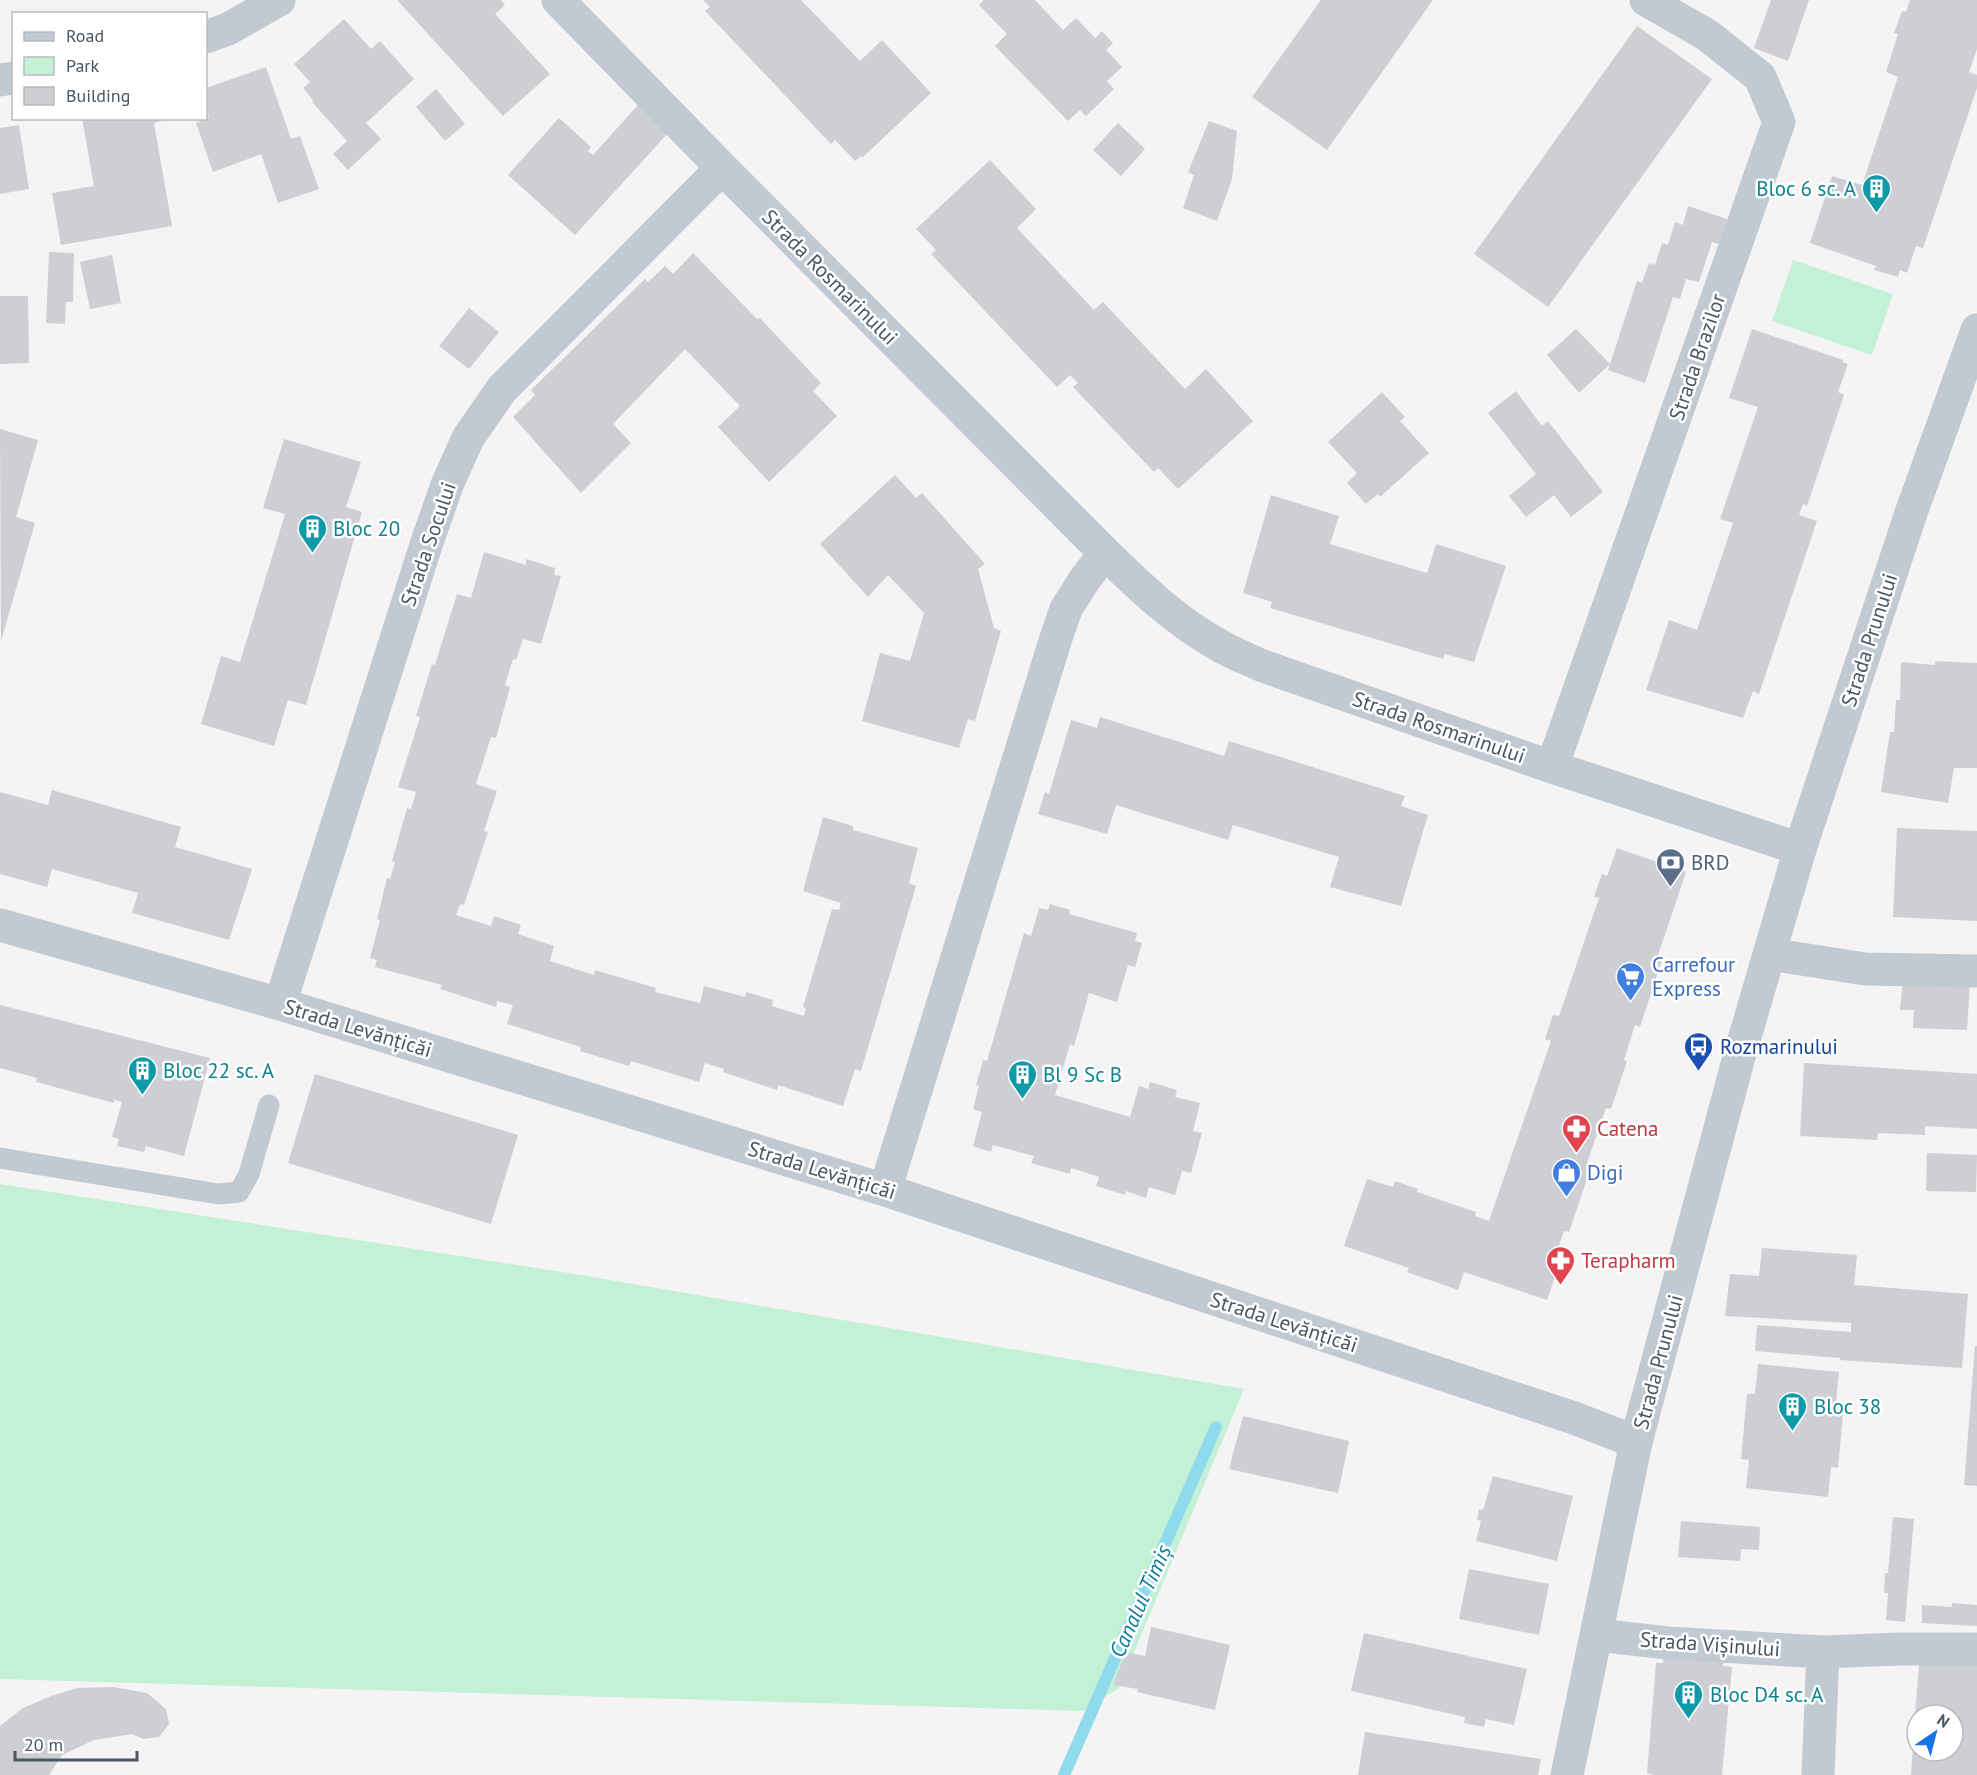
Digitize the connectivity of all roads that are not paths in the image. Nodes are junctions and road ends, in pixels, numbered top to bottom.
1 (558, 0) edge
2 (1646, 0) edge
3 (277, 1) edge
4 (207, 37) edge
5 (722, 168) junction
6 (1977, 330) edge
7 (1105, 553) junction
8 (1552, 767) junction
9 (1800, 849) junction
10 (0, 925) edge
11 (1769, 954) junction
12 (1977, 971) edge
13 (280, 1004) junction
14 (269, 1105) dead end
15 (0, 1158) edge
16 (885, 1190) junction
17 (1636, 1442) junction
18 (1597, 1635) junction
19 (1977, 1649) edge
20 (1823, 1652) junction
21 (1567, 1775) edge
22 (1818, 1775) edge

1 - 5 street, Strada Rosmarinului
2 - 8 street, Strada Brazilor
3 - 4 street
5 - 7 street, Strada Rosmarinului
5 - 13 street, Strada Socului
6 - 9 street, Strada Prunului
7 - 8 street, Strada Rosmarinului
7 - 16 street
8 - 9 street, Strada Rosmarinului
9 - 11 street, Strada Prunului
10 - 13 street, Strada Levănțicăi
11 - 12 street
11 - 17 street, Strada Prunului
13 - 16 street, Strada Levănțicăi
14 - 15 lane
16 - 17 street, Strada Levănțicăi
17 - 18 street, Strada Prunului
18 - 20 street, Strada Vișinului
18 - 21 street, Strada Prunului
19 - 20 street, Strada Vișinului
20 - 22 street

